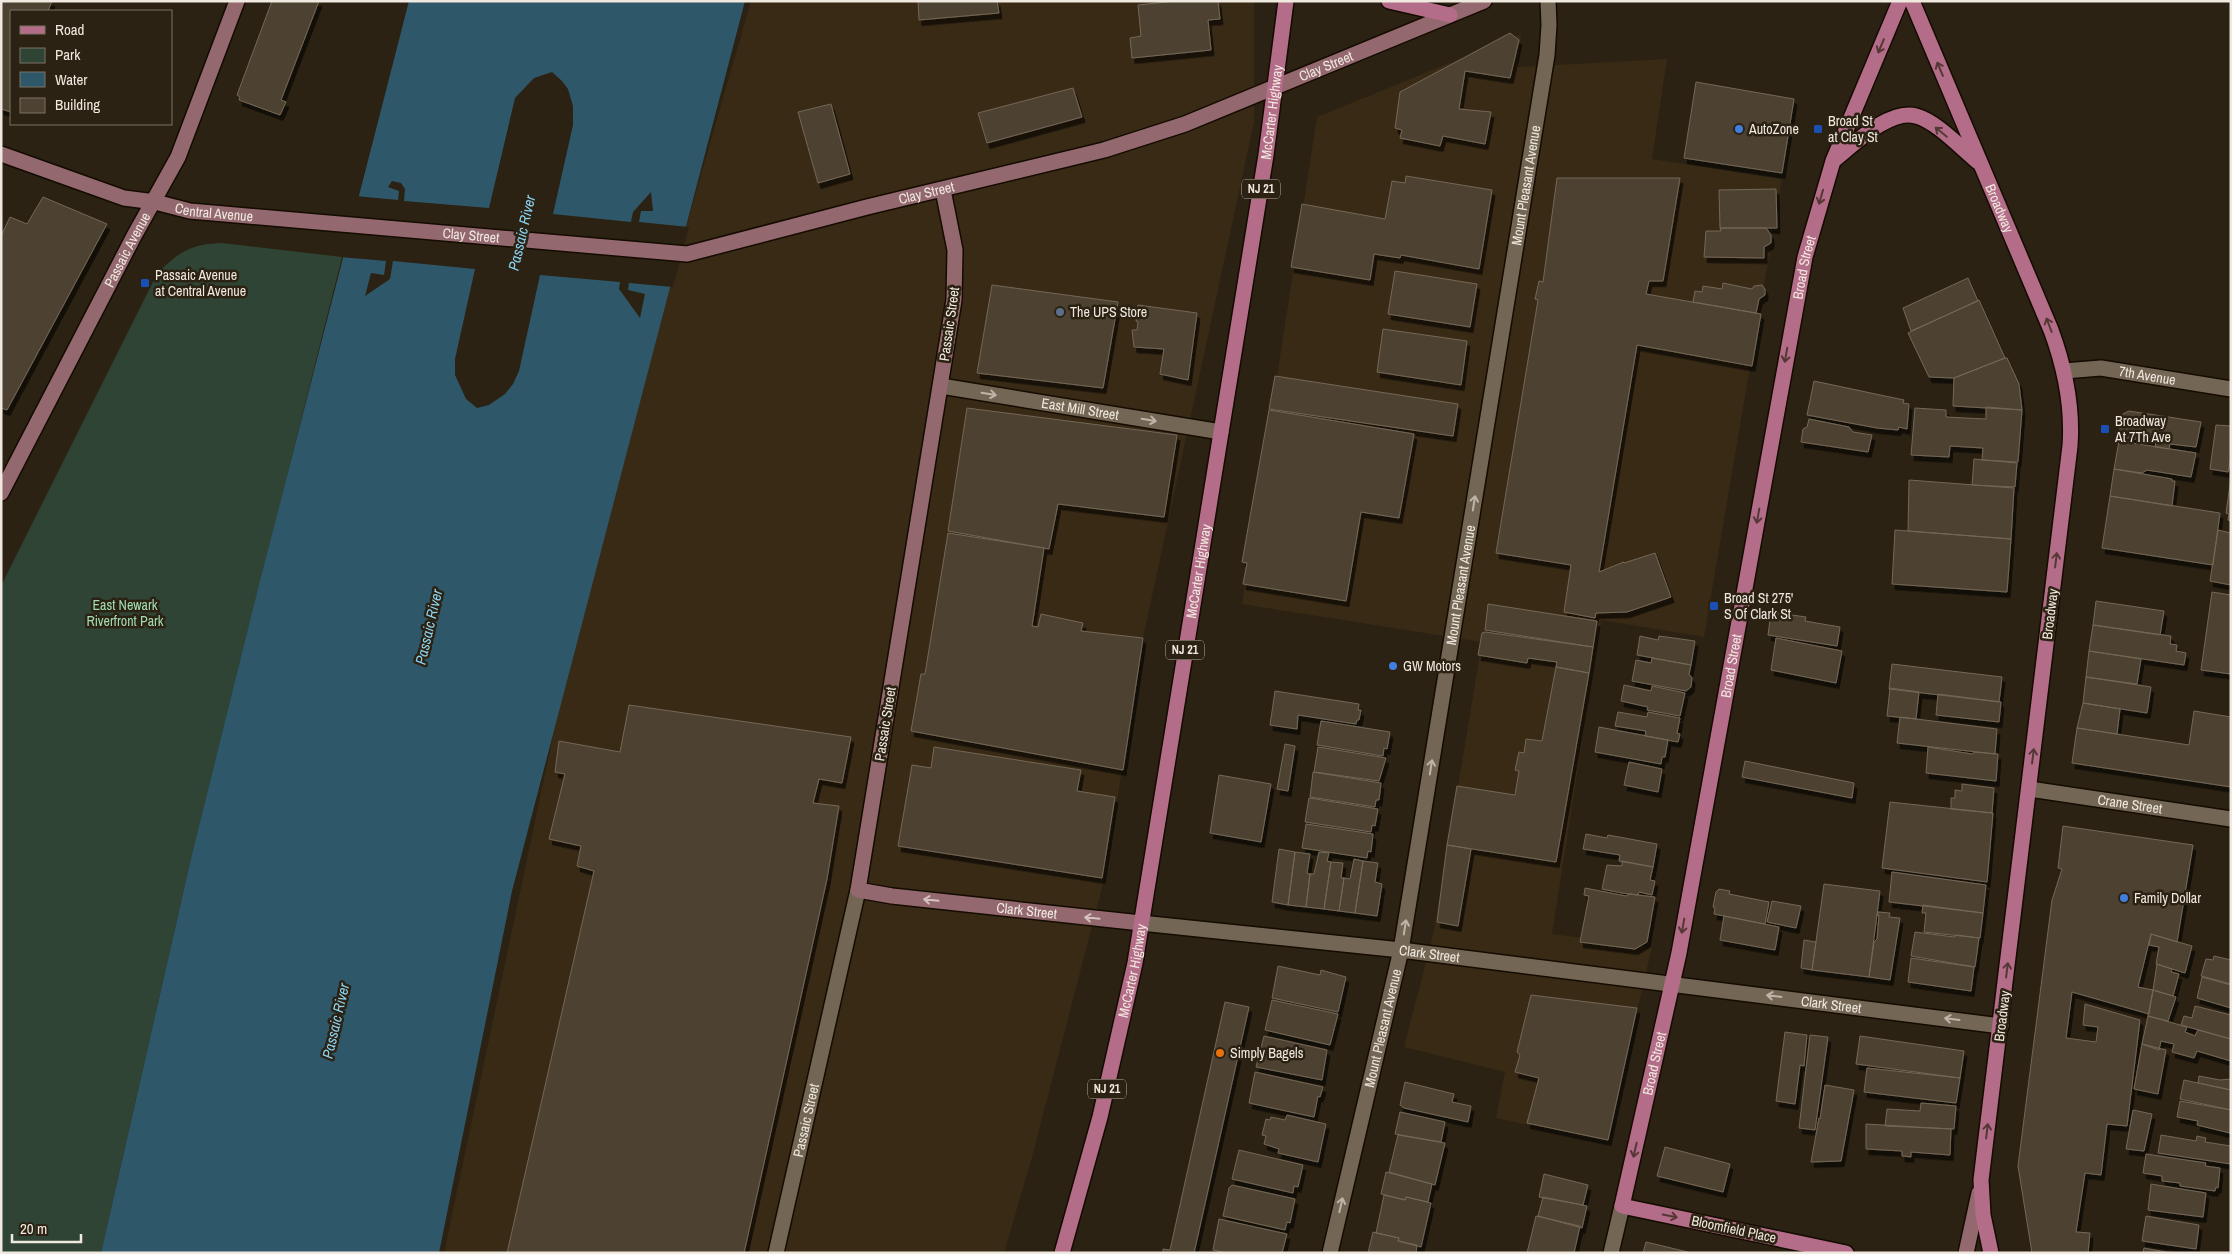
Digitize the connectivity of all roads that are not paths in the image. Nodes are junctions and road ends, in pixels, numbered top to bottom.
1 (237, 1) edge
2 (1286, 1) edge
3 (1389, 1) edge
4 (1484, 1) edge
5 (1548, 1) edge
6 (1900, 1) edge
7 (1912, 1) edge
8 (1450, 15) junction
9 (1277, 86) junction
10 (1, 154) edge
11 (1833, 161) junction
12 (1979, 163) junction
13 (943, 190) junction
14 (155, 202) junction
15 (345, 225) joint
16 (2064, 371) junction
17 (941, 386) junction
18 (2231, 389) edge
19 (1221, 432) junction
20 (1, 493) edge
21 (2029, 789) junction
22 (2231, 819) edge
23 (858, 890) junction
24 (1141, 923) junction
25 (1401, 950) junction
26 (1672, 983) junction
27 (2001, 1026) junction
28 (1981, 1180) junction
29 (1622, 1206) junction
30 (776, 1253) edge
31 (1062, 1253) edge
32 (1330, 1253) edge
33 (1612, 1253) edge
34 (1846, 1253) edge
35 (1966, 1253) edge
36 (1991, 1253) edge

1 - 14 main road, Passaic Avenue
2 - 9 main road, McCarter Highway / NJ 21
3 - 8 main road
4 - 8 main road, Clay Street
25 -> 5 street, Mount Pleasant Avenue
6 -> 11 main road, Broad Street
12 -> 7 main road, Broadway
8 - 9 main road, Clay Street
9 - 13 main road, Clay Street
9 - 19 main road, McCarter Highway / NJ 21
10 - 14 main road, Central Avenue
12 -> 11 main road
11 -> 26 main road, Broad Street
16 -> 12 main road, Broadway
13 - 15 main road, Clay Street
13 - 17 main road, Passaic Street
14 - 15 main road, Central Avenue
14 - 20 main road, Passaic Avenue
16 - 18 street, 7th Avenue
21 -> 16 main road, Broadway
17 -> 19 street, East Mill Street
17 - 23 main road, Passaic Street
19 - 24 main road, McCarter Highway / NJ 21
21 - 22 street, Crane Street
27 -> 21 main road, Broadway
24 -> 23 main road, Clark Street
23 - 30 street, Passaic Street
24 - 25 street, Clark Street
24 - 31 main road, McCarter Highway / NJ 21
25 - 26 street, Clark Street
32 -> 25 street, Mount Pleasant Avenue
27 -> 26 street, Clark Street
26 -> 29 main road, Broad Street
28 -> 27 main road, Broadway
28 - 35 main road, Broadway
28 - 36 main road
29 - 33 street, Broad Street
29 -> 34 main road, Bloomfield Place

